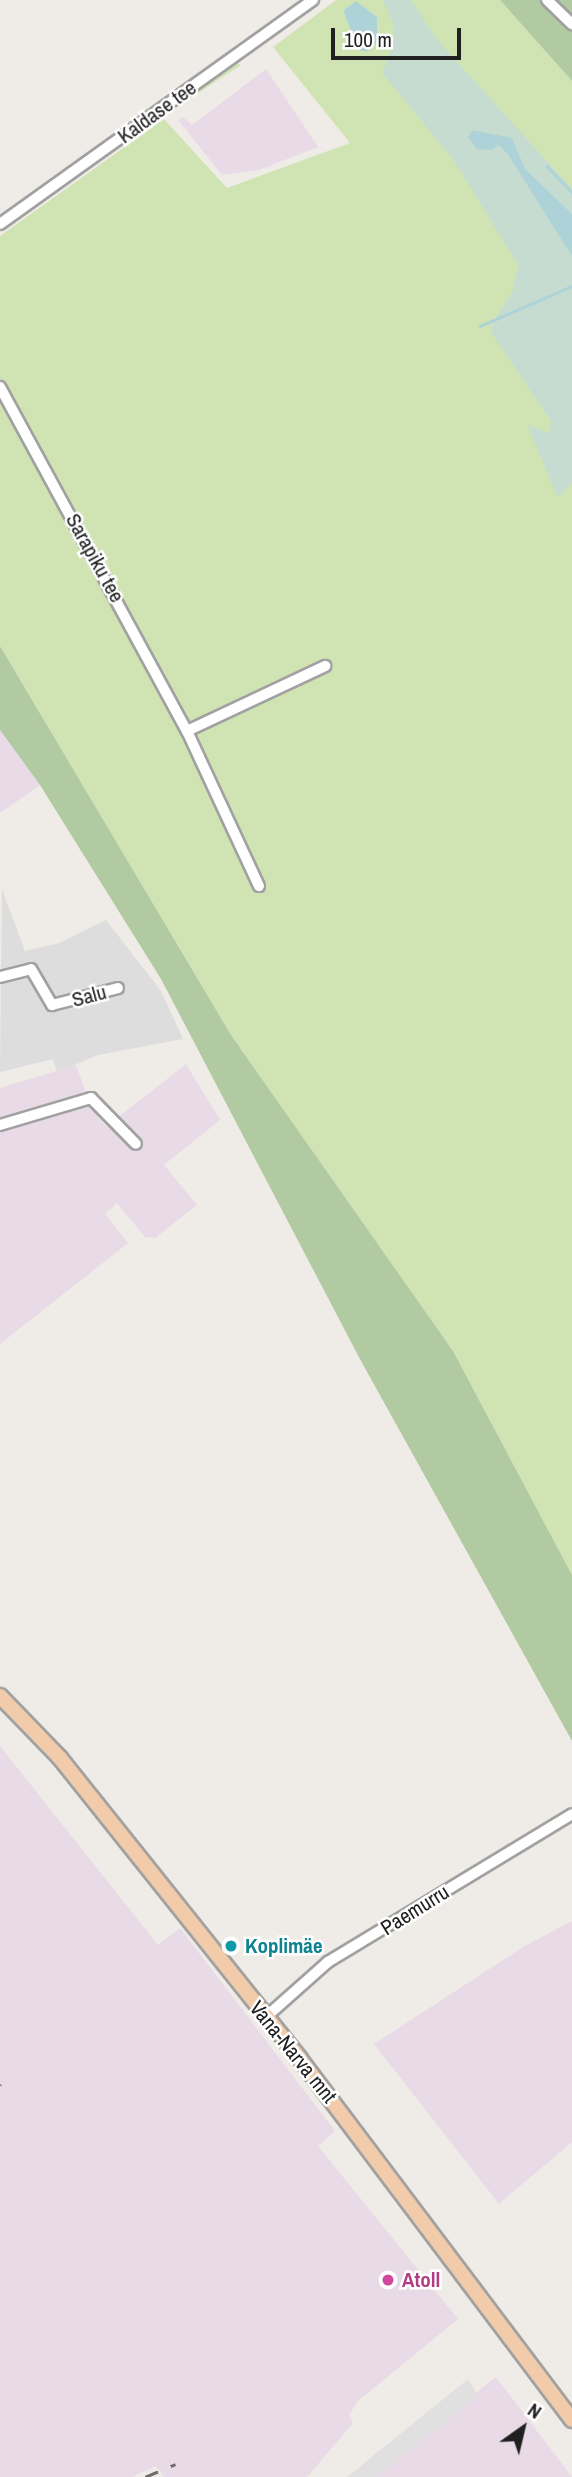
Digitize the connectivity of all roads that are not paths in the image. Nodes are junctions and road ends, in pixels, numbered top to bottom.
1 (313, 0) edge
2 (550, 1) edge
3 (572, 24) edge
4 (0, 224) edge
5 (0, 387) edge
6 (325, 666) dead end
7 (187, 731) junction
8 (259, 886) dead end
9 (0, 977) edge
10 (118, 988) dead end
11 (0, 1125) edge
12 (136, 1144) dead end
13 (0, 1696) edge
14 (572, 1814) edge
15 (266, 2017) junction
16 (572, 2420) edge

1 - 4 street, Kaldase tee
2 - 3 street
5 - 7 street, Sarapiku tee
6 - 7 street
7 - 8 street, Sarapiku tee
9 - 10 street, Salu
11 - 12 street
13 - 15 main road, Vana-Narva mnt
14 - 15 street, Paemurru
15 - 16 main road, Vana-Narva mnt

